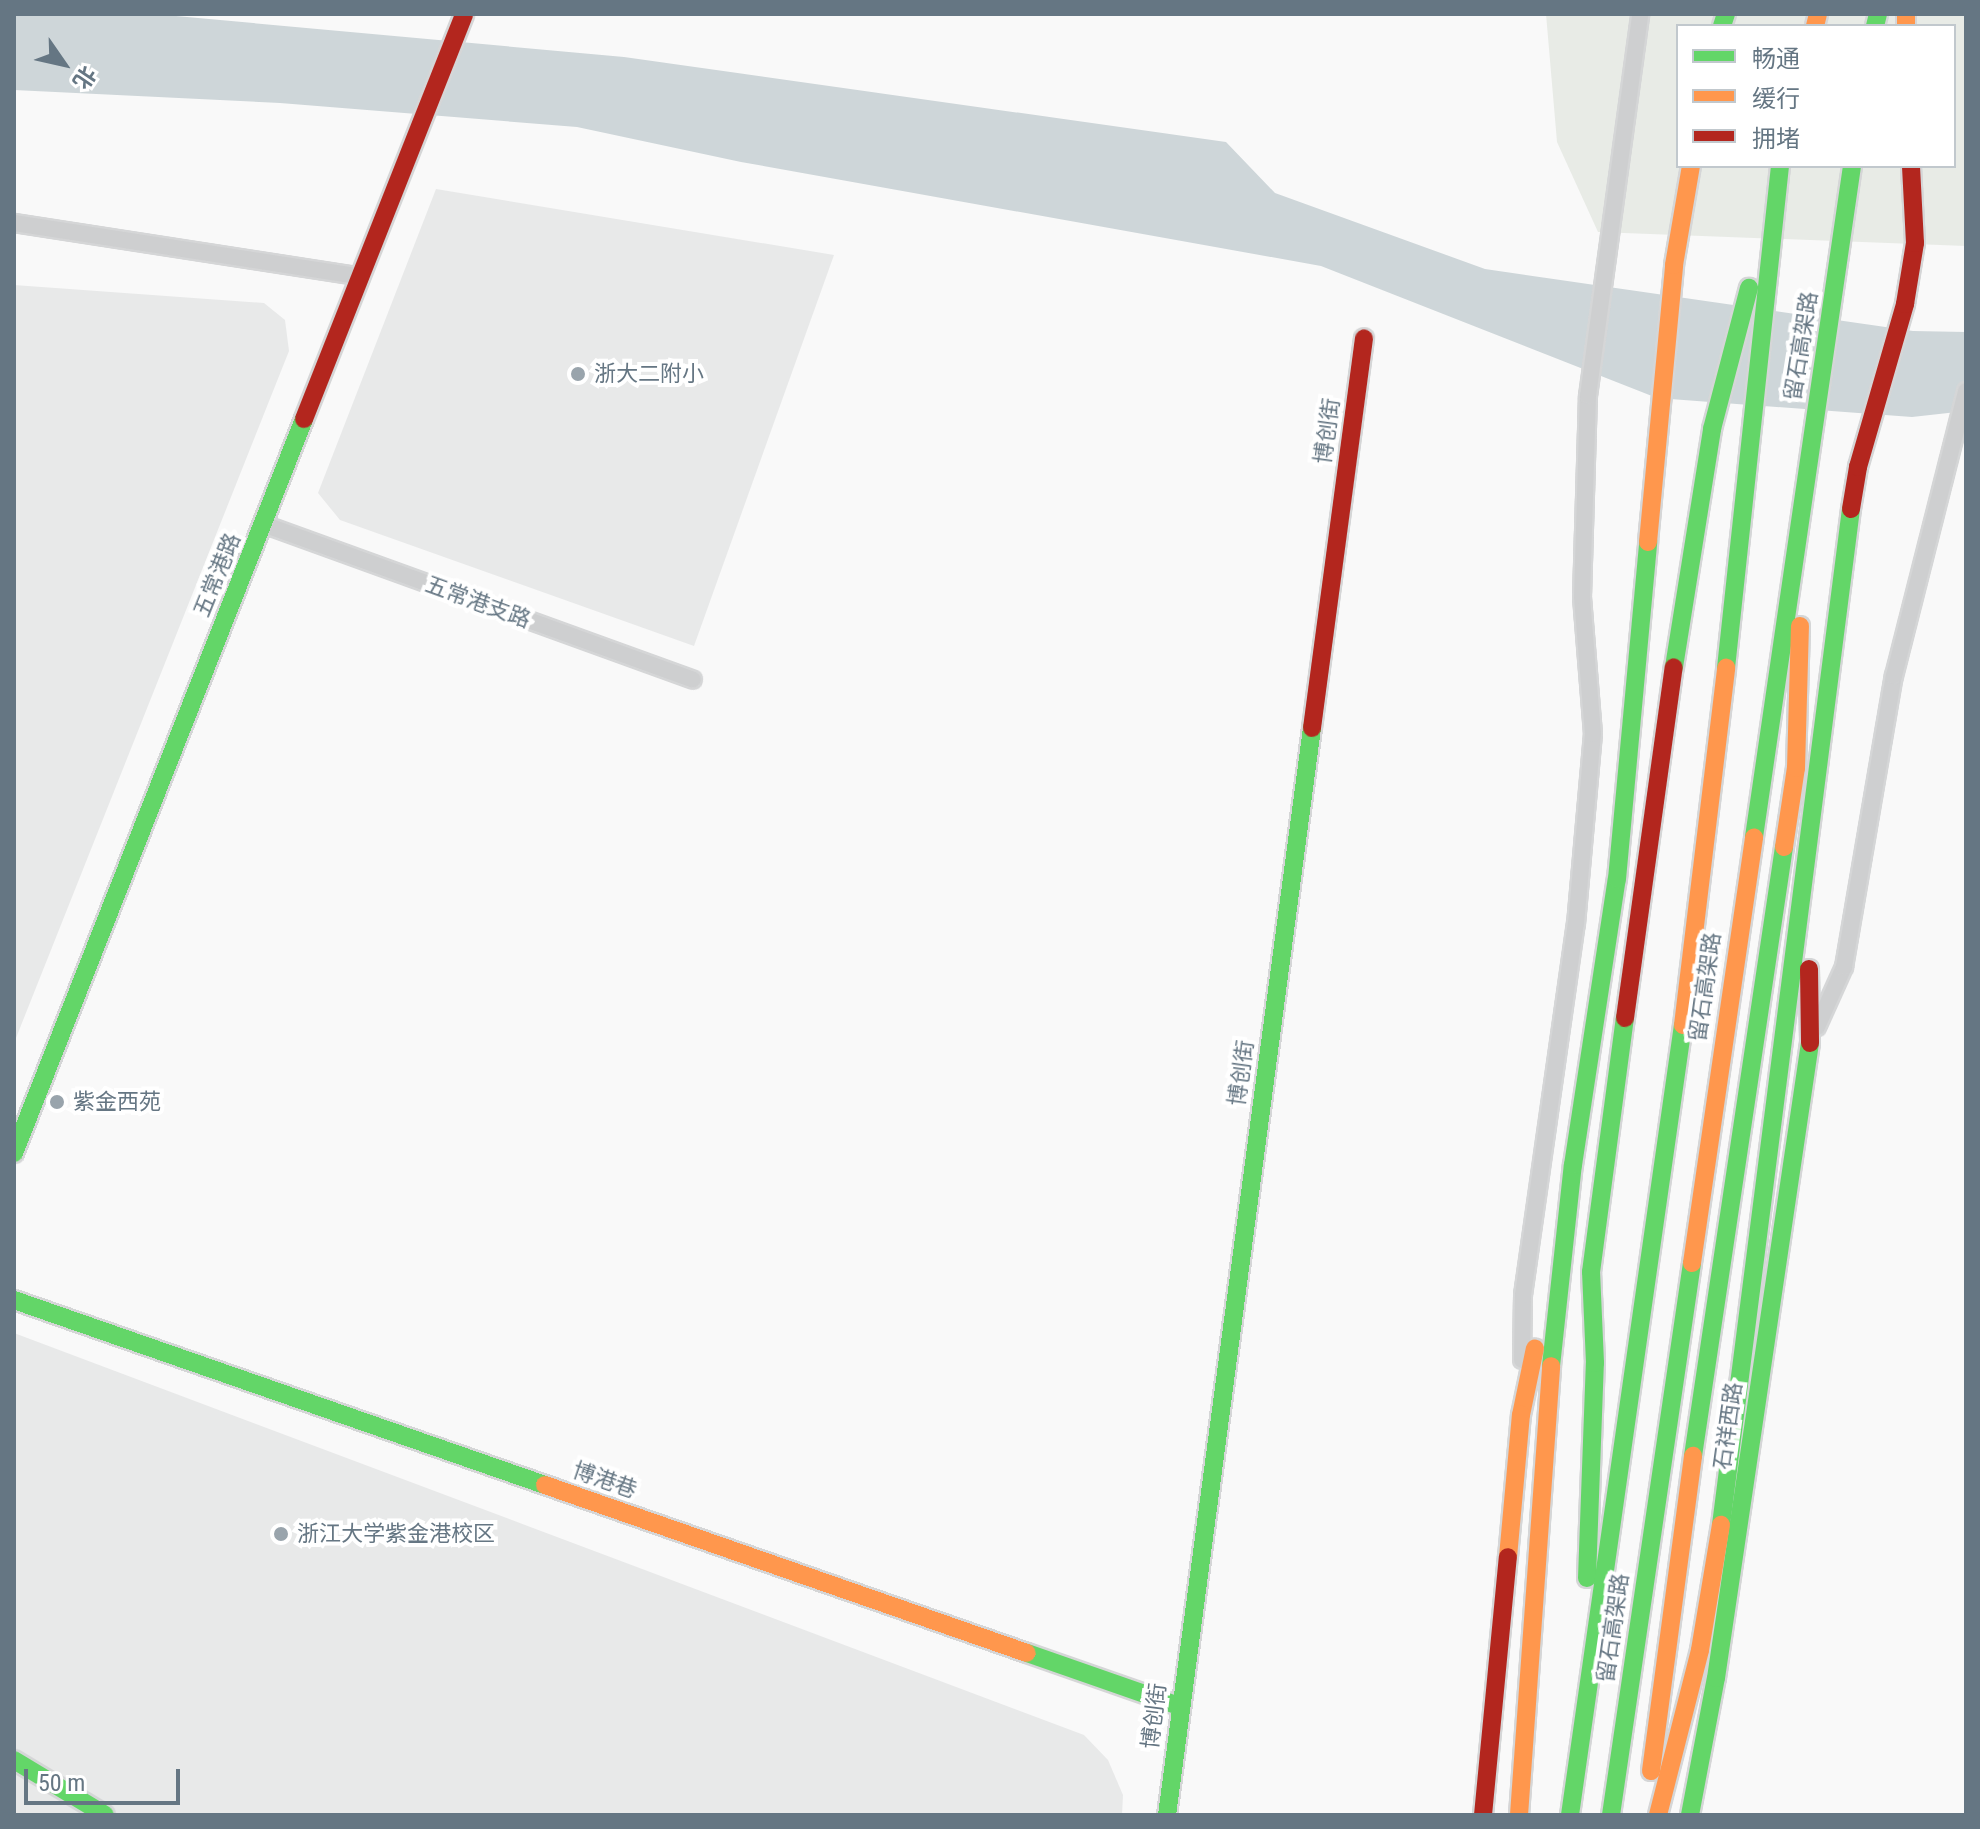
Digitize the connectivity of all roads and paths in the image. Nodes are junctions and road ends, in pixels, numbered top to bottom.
1 (464, 14) edge
2 (1640, 14) edge
3 (1691, 168) edge
4 (1780, 168) edge
5 (1852, 168) edge
6 (1911, 168) edge
7 (1774, 193) junction
8 (14, 223) edge
9 (361, 277) junction
10 (1364, 338) dead end
11 (1826, 339) junction
12 (1966, 391) edge
13 (263, 524) junction
14 (693, 680) dead end
15 (1808, 856) junction
16 (1810, 1043) junction
17 (14, 1153) edge
18 (1573, 1165) junction
19 (14, 1300) edge
20 (1521, 1415) junction
21 (1179, 1706) junction
22 (14, 1760) edge
23 (105, 1815) edge
24 (1167, 1815) edge
25 (1483, 1815) edge
26 (1519, 1815) edge
27 (1561, 1815) edge
28 (1570, 1815) edge
29 (1611, 1815) edge
30 (1645, 1815) edge
31 (1658, 1815) edge
32 (1690, 1815) edge

1 - 9 main road, 五常港路
2 - 20 street
3 - 18 main road
4 - 7 main road, 留石高架路
5 - 11 main road, 留石高架路
6 - 15 main road
7 - 27 main road
7 - 28 main road, 留石高架路
8 - 9 street
9 - 13 main road, 五常港路
10 - 21 main road, 博创街
11 - 29 main road, 留石高架路
11 - 30 main road
12 - 16 street
13 - 14 street, 五常港支路
13 - 17 main road, 五常港路
15 - 16 main road, 石祥西路
15 - 31 main road
16 - 32 main road, 石祥西路
18 - 20 main road
18 - 26 main road
19 - 21 main road, 博港巷
20 - 25 main road
21 - 24 main road, 博创街
22 - 23 main road

